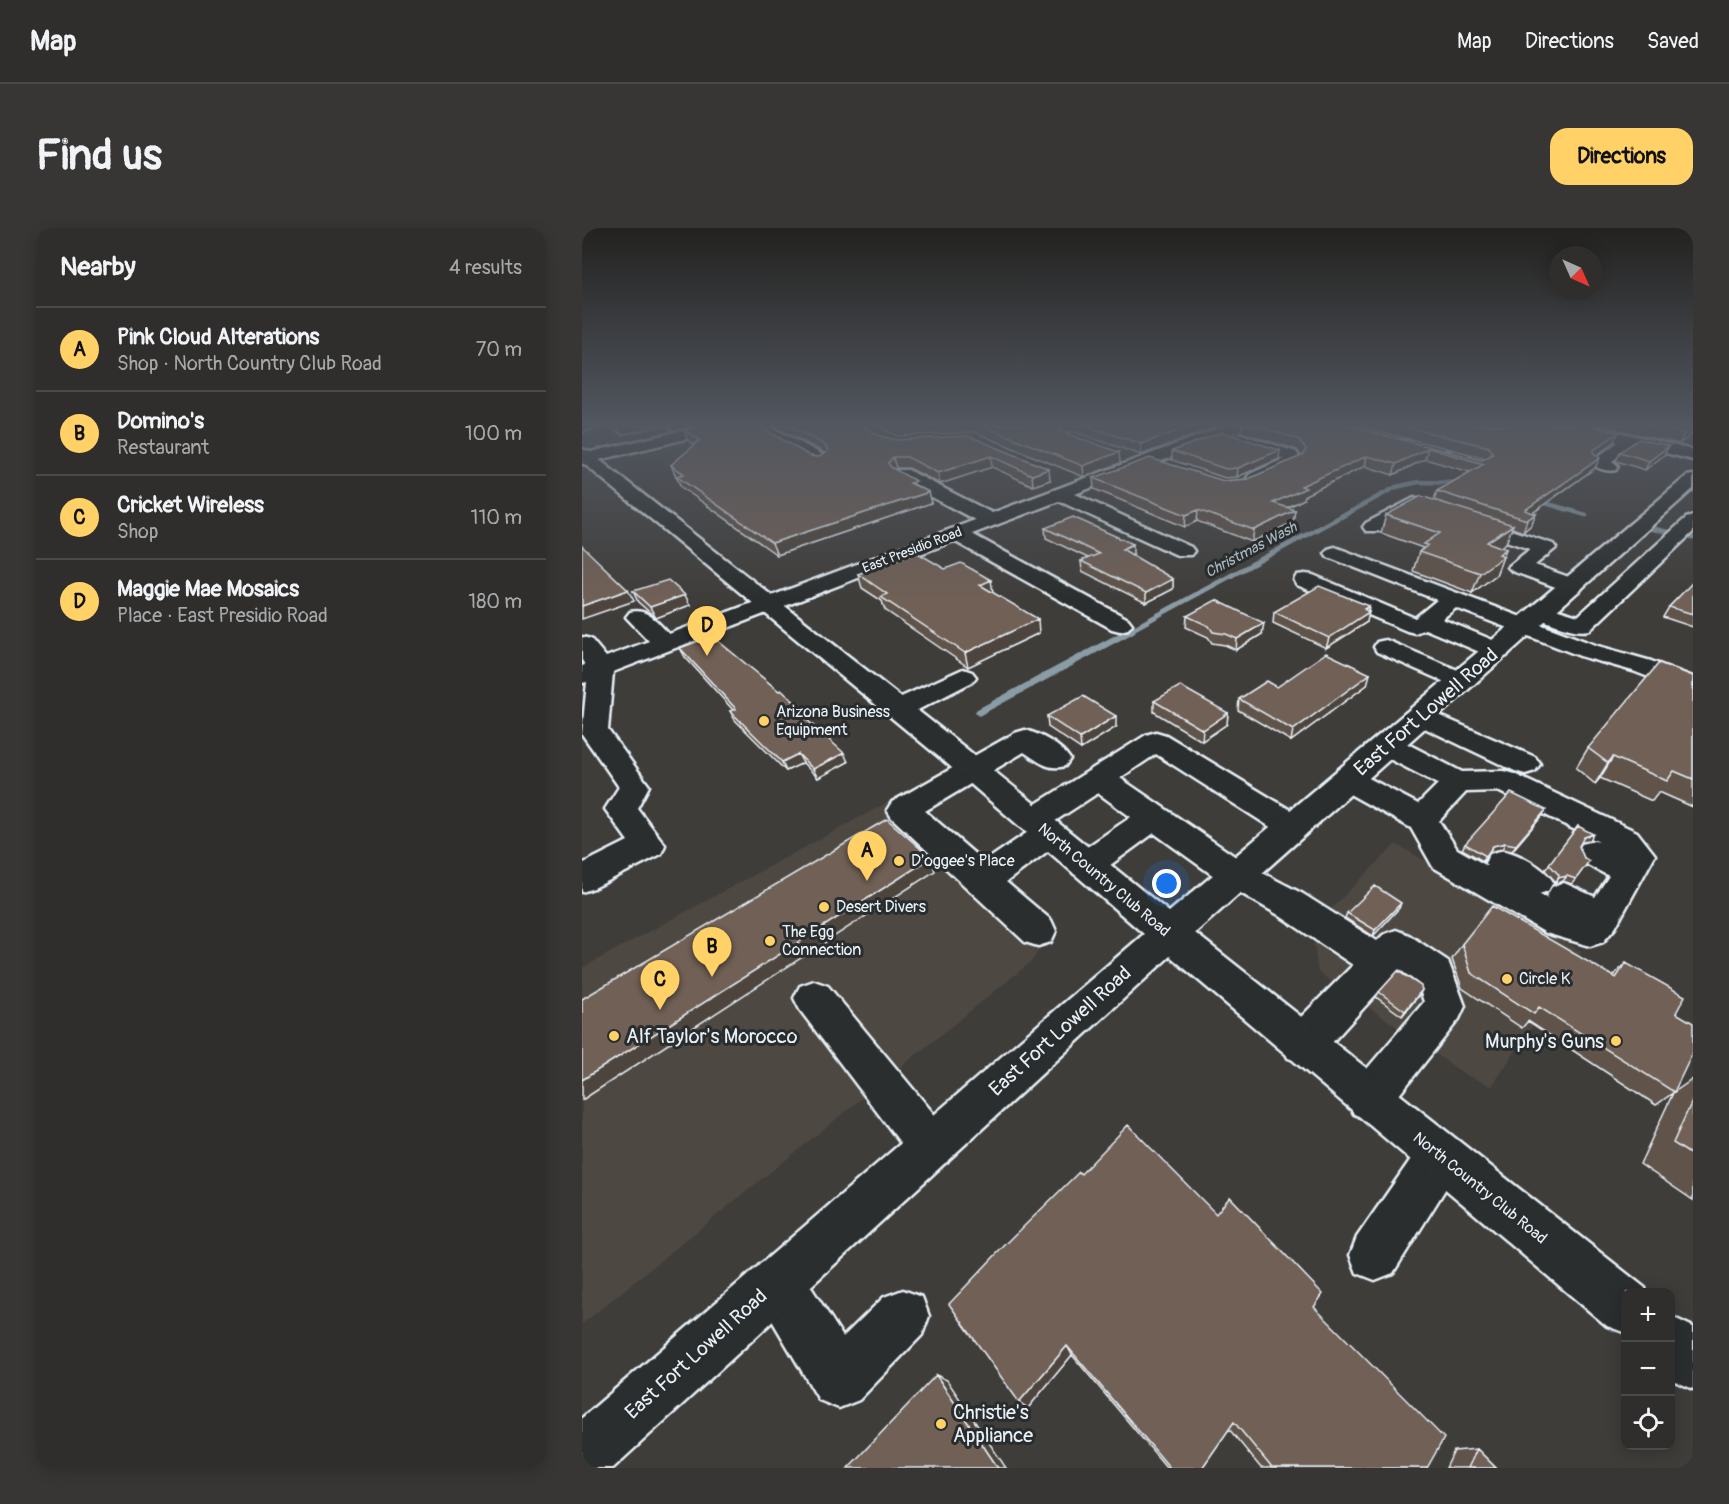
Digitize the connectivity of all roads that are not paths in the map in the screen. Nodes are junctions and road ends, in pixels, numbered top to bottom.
1 (617, 483) edge
2 (919, 483) edge
3 (1087, 483) edge
4 (1690, 483) edge
5 (1060, 485) junction
6 (990, 520) junction
7 (1411, 524) edge
8 (1641, 526) junction
9 (916, 531) dead end
10 (1688, 532) edge
11 (955, 533) junction
12 (934, 541) junction
13 (1184, 551) dead end
14 (1335, 553) dead end
15 (1305, 580) dead end
16 (1572, 586) junction
17 (1453, 599) junction
18 (769, 603) junction
19 (638, 617) dead end
20 (1534, 619) junction
21 (1120, 624) dead end
22 (1582, 625) junction
23 (1415, 626) dead end
24 (664, 643) junction
25 (582, 644) edge
26 (1386, 647) dead end
27 (1498, 651) junction
28 (1693, 666) edge
29 (963, 677) dead end
30 (1463, 681) junction
31 (590, 684) edge
32 (1693, 686) edge
33 (898, 709) junction
34 (1422, 716) junction
35 (1388, 746) junction
36 (1055, 759) dead end
37 (1525, 764) dead end
38 (972, 769) junction
39 (1098, 778) junction
40 (1348, 780) junction
41 (1458, 782) junction
42 (1503, 805) edge
43 (1154, 817) junction
44 (1422, 820) junction
45 (1536, 822) edge
46 (1041, 827) junction
47 (1294, 827) junction
48 (1467, 844) edge
49 (1502, 863) dead end
50 (1086, 865) junction
51 (1629, 871) junction
52 (1238, 875) junction
53 (582, 879) edge
54 (982, 881) junction
55 (1602, 918) junction
56 (1038, 931) dead end
57 (1169, 934) junction
58 (1380, 962) junction
59 (814, 998) dead end
60 (1303, 1044) junction
61 (1369, 1099) junction
62 (931, 1146) junction
63 (1440, 1156) junction
64 (1374, 1255) dead end
65 (778, 1281) junction
66 (1621, 1303) edge
67 (903, 1316) dead end
68 (1675, 1346) edge
69 (1693, 1362) edge
70 (582, 1456) edge

1 - 18 main road, North Country Club Road
2 - 6 main road
3 - 5 main road, East Presidio Road
4 - 8 main road, East Fort Lowell Road
5 - 6 main road, East Presidio Road
5 - 13 main road
6 - 11 main road, East Presidio Road
7 - 16 main road
8 - 10 main road
8 - 16 main road, East Fort Lowell Road
9 - 12 main road
10 - 22 main road
11 - 12 main road, East Presidio Road
11 - 21 main road
12 - 18 main road, East Presidio Road
14 - 17 main road
15 - 23 main road
16 - 20 main road, East Fort Lowell Road
17 - 20 main road
17 - 27 main road
18 - 24 main road, East Presidio Road
18 - 33 main road, North Country Club Road
19 - 24 main road
20 - 22 main road
20 - 27 main road, East Fort Lowell Road
20 - 32 main road
22 - 28 main road
24 - 31 main road, East Presidio Road
25 - 31 main road
26 - 30 main road
27 - 30 main road, East Fort Lowell Road
29 - 33 main road
30 - 34 main road, East Fort Lowell Road
31 - 53 main road
33 - 38 main road, North Country Club Road
34 - 35 main road, East Fort Lowell Road
34 - 37 main road
35 - 40 main road, East Fort Lowell Road
35 - 41 main road
36 - 38 main road
38 - 46 main road, North Country Club Road
38 - 54 main road
39 - 43 main road
39 - 46 main road
39 - 47 main road
40 - 44 main road
40 - 47 main road, East Fort Lowell Road
41 - 42 main road
41 - 44 main road
41 - 51 main road
43 - 50 main road
43 - 52 main road
44 - 48 main road
44 - 55 main road
45 - 51 main road
46 - 50 main road, North Country Club Road
46 - 54 main road
47 - 52 main road, East Fort Lowell Road
49 - 55 main road
50 - 57 main road, North Country Club Road
51 - 55 main road
52 - 57 main road, East Fort Lowell Road
52 - 58 main road
54 - 56 main road
57 - 60 main road, North Country Club Road
57 - 62 main road, East Fort Lowell Road
58 - 60 main road
58 - 61 main road
59 - 62 main road
60 - 61 main road, North Country Club Road
61 - 63 main road, North Country Club Road
62 - 65 main road, East Fort Lowell Road
63 - 64 main road
63 - 66 main road, North Country Club Road
65 - 67 main road
65 - 70 main road, East Fort Lowell Road
68 - 69 main road

